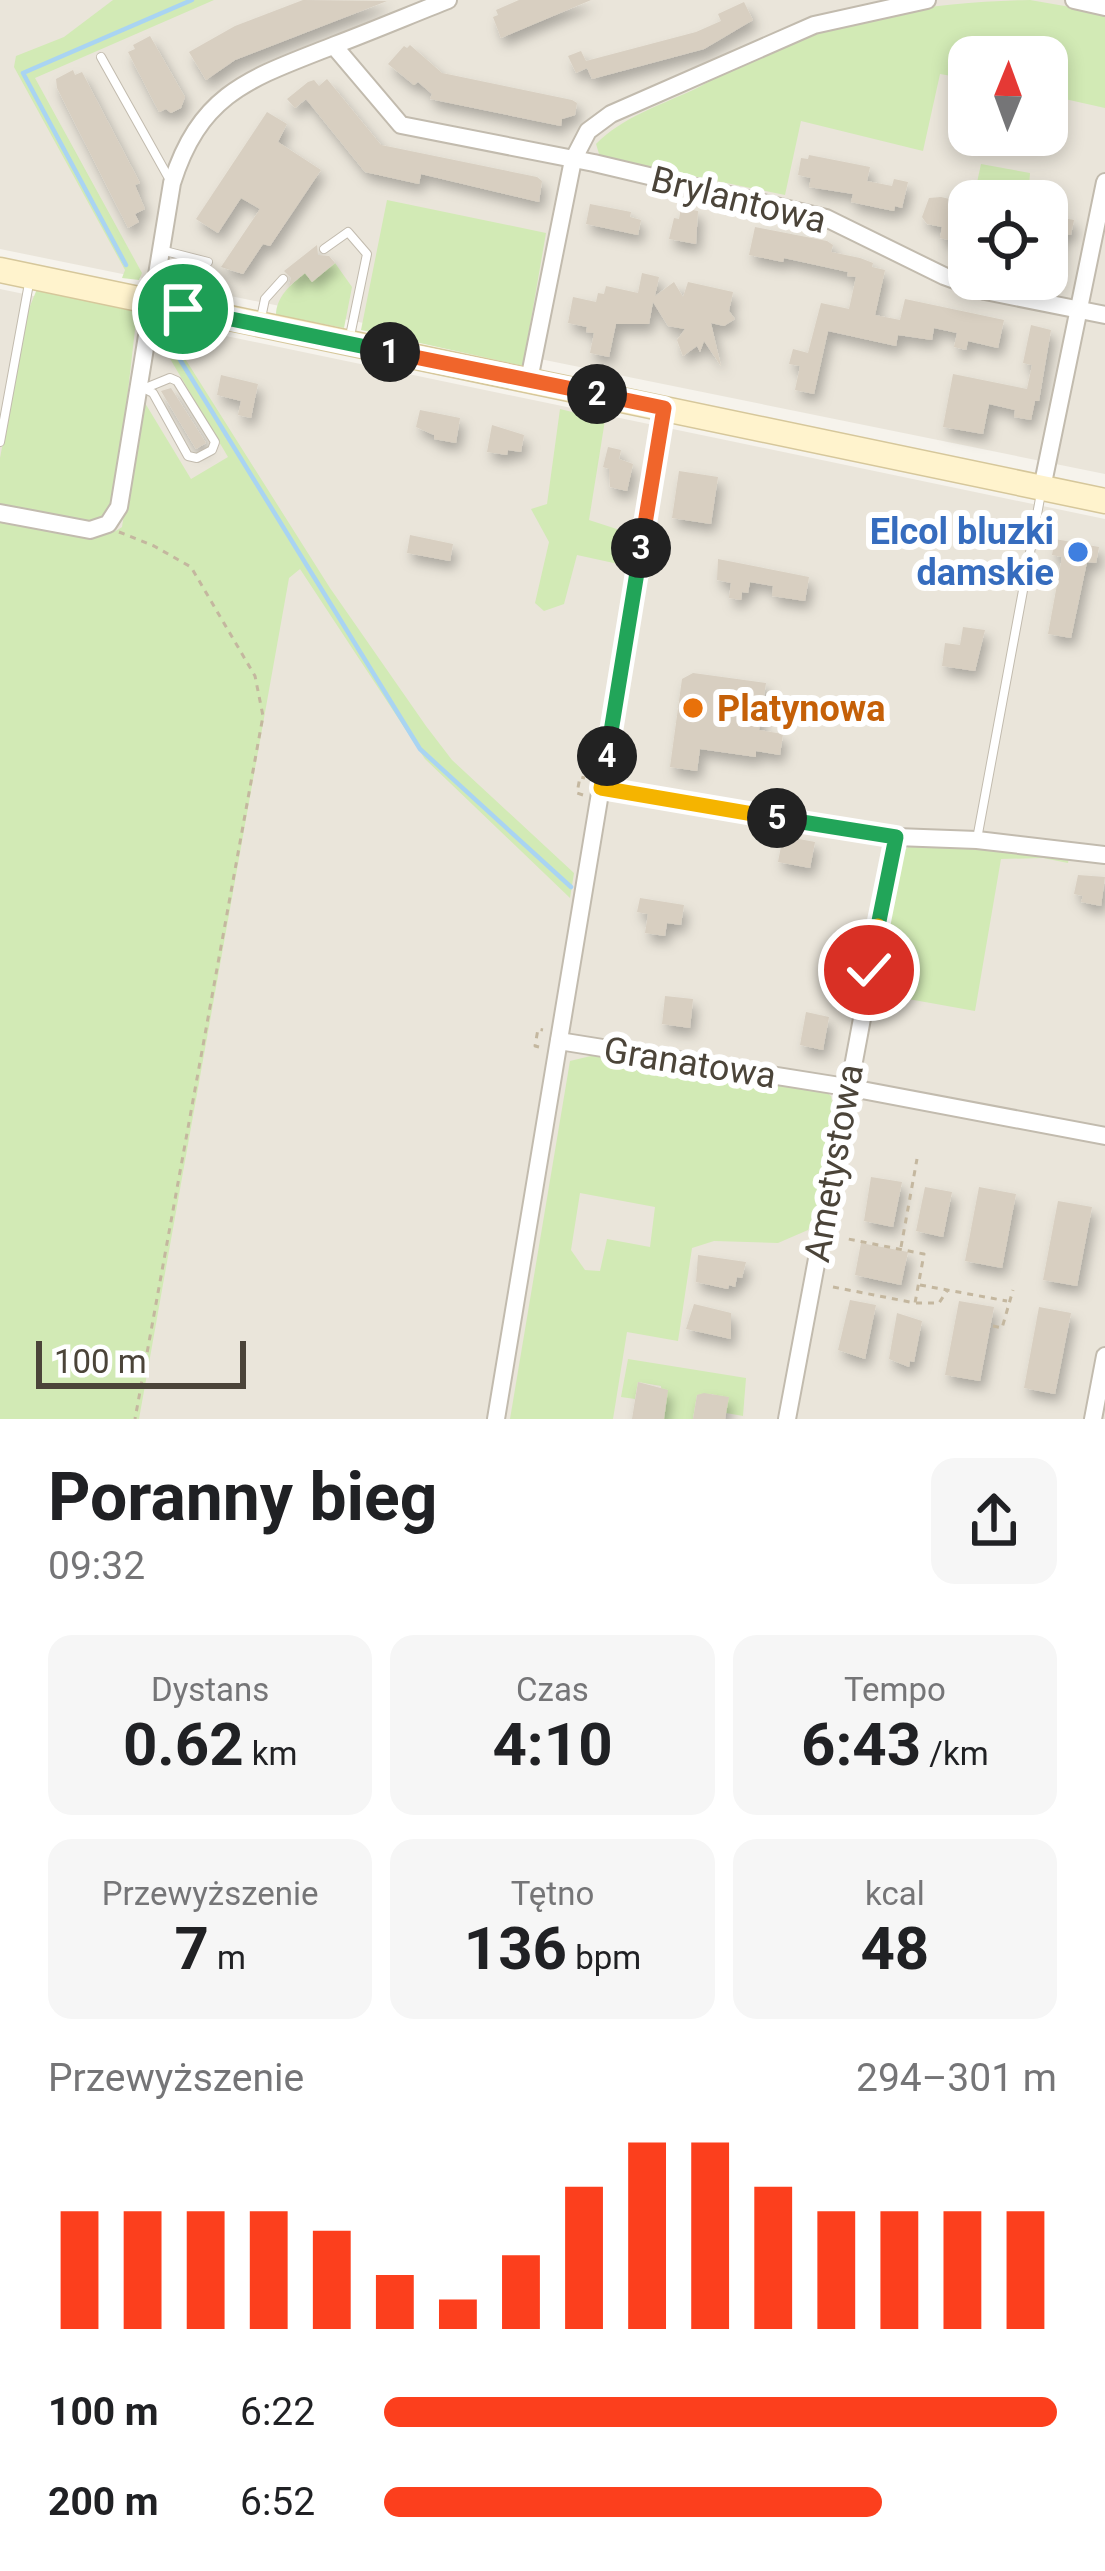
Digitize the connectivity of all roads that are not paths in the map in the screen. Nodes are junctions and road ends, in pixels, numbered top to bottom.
1 (448, 0) edge
2 (927, 0) edge
3 (1074, 0) edge
4 (1105, 8) edge
5 (334, 46) junction
6 (101, 57) dead end
7 (573, 160) junction
8 (1105, 182) edge
9 (172, 183) junction
10 (324, 249) dead end
11 (160, 250) junction
12 (208, 262) dead end
13 (0, 271) edge
14 (30, 277) junction
15 (283, 278) dead end
16 (150, 302) junction
17 (1078, 309) junction
18 (1105, 315) edge
19 (260, 325) junction
20 (349, 343) junction
21 (529, 380) junction
22 (142, 387) junction
23 (664, 408) junction
24 (0, 442) edge
25 (1042, 488) junction
26 (1105, 501) edge
27 (0, 513) edge
28 (601, 788) junction
29 (896, 837) junction
30 (977, 840) junction
31 (1105, 855) edge
32 (559, 1040) junction
33 (846, 1087) junction
34 (1105, 1136) edge
35 (1105, 1356) edge
36 (496, 1419) edge
37 (787, 1419) edge
38 (1093, 1419) edge

1 - 5 street
2 - 7 street
3 - 4 street
5 - 7 street, Brylantowa
5 - 9 street
6 - 9 lane
7 - 17 street, Brylantowa
7 - 21 street
8 - 17 street
9 - 11 street
10 - 20 lane
11 - 12 lane
11 - 16 street
13 - 14 street
14 - 16 street
14 - 24 lane
15 - 19 lane
16 - 19 street
16 - 22 street
17 - 18 street, Brylantowa
17 - 25 street
19 - 20 street
20 - 21 street
21 - 23 street
22 - 22 lane
22 - 27 street
23 - 25 street
23 - 28 street
25 - 26 street
25 - 30 lane
28 - 29 street
28 - 32 street
29 - 30 street
29 - 33 street, Ametystowa
30 - 31 street
32 - 33 street, Granatowa
32 - 36 street
33 - 34 street, Granatowa
33 - 37 street, Ametystowa
35 - 38 street

